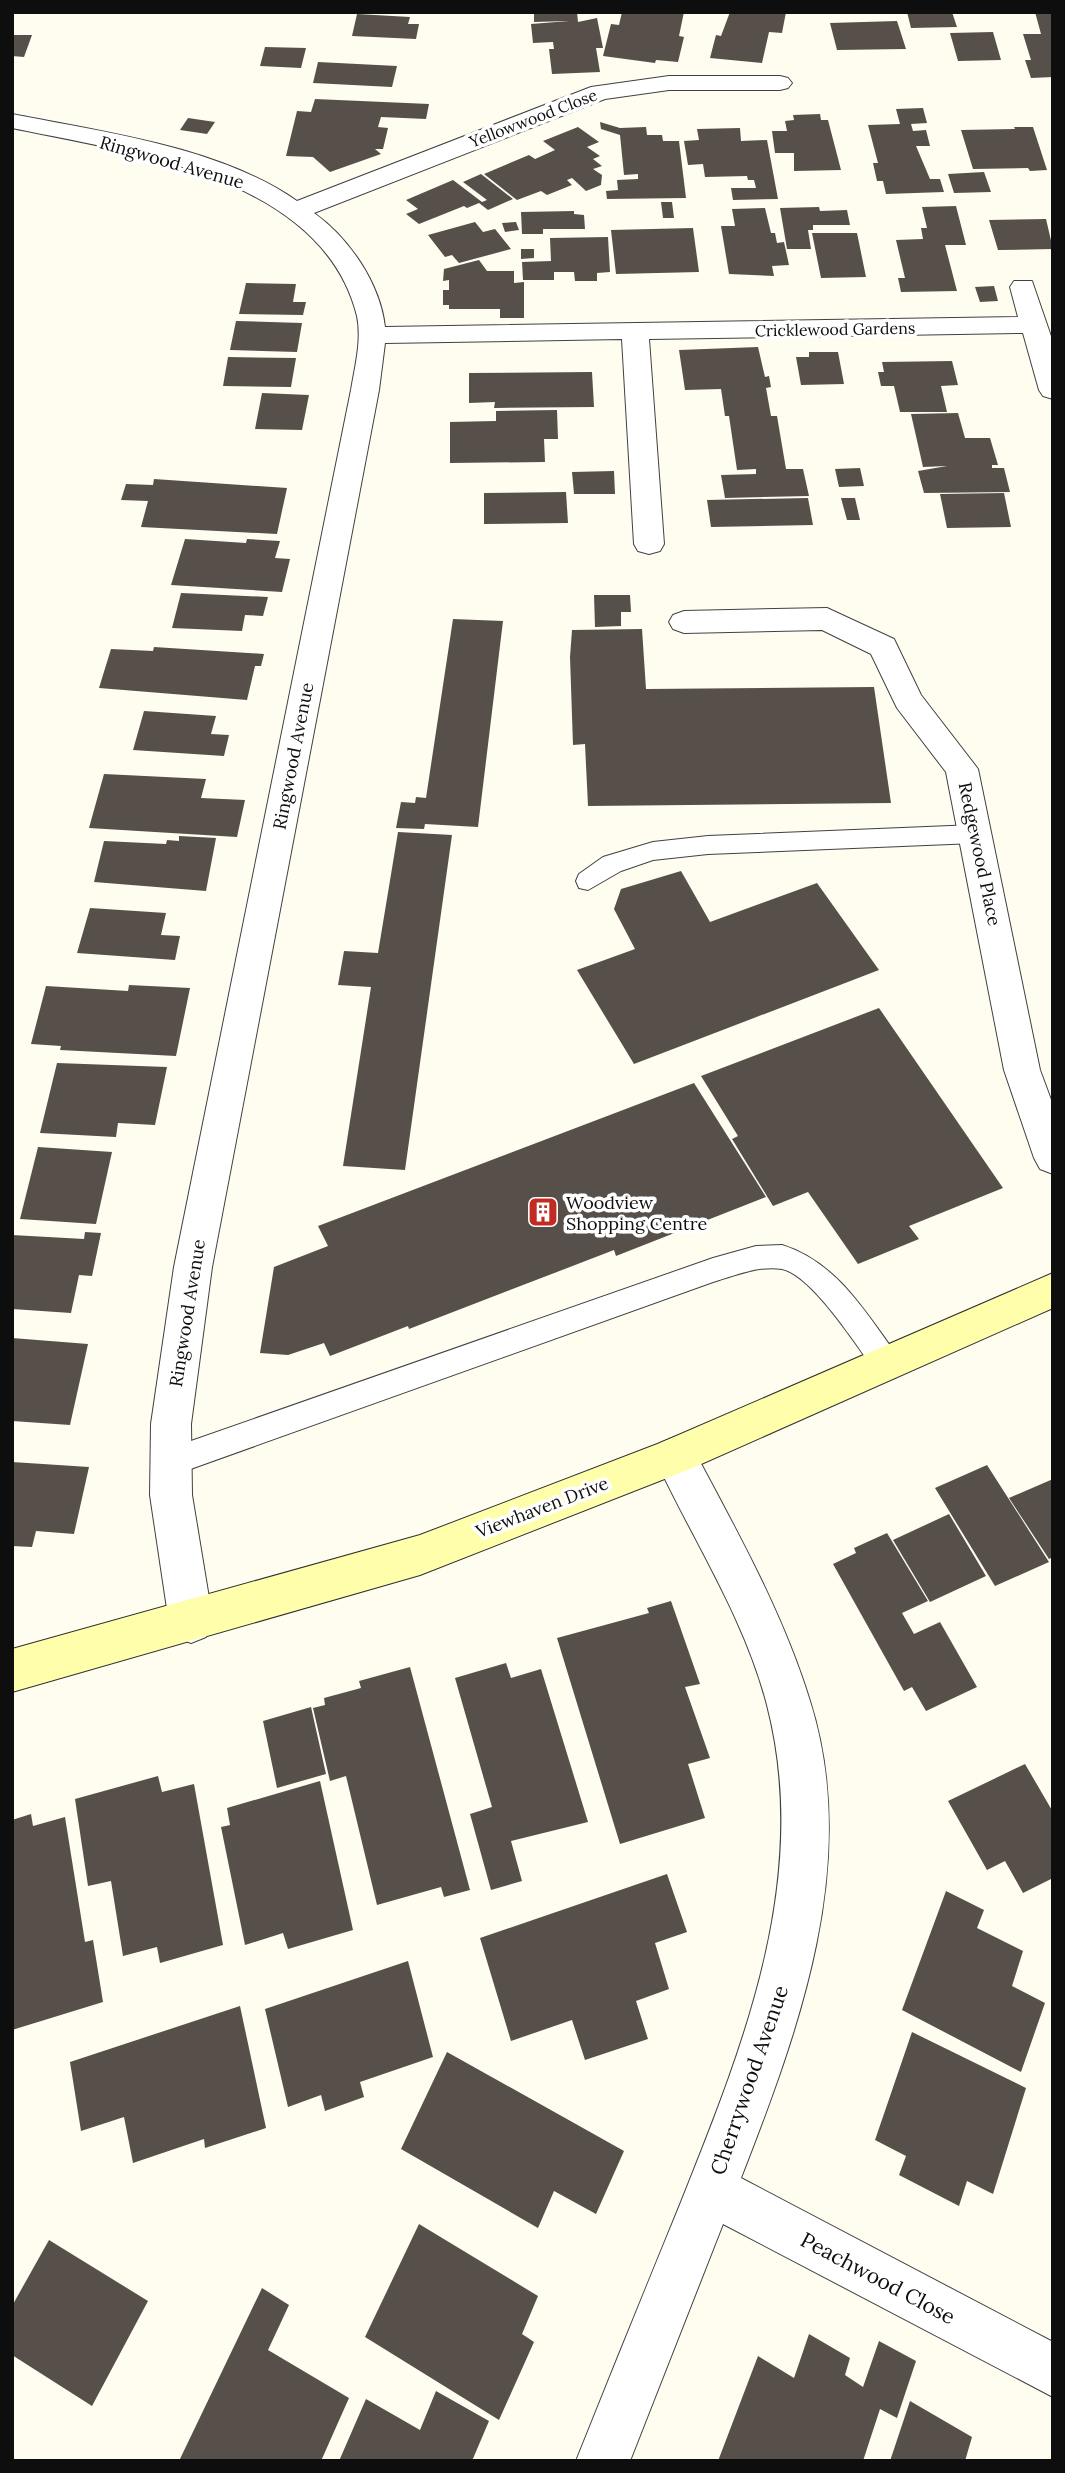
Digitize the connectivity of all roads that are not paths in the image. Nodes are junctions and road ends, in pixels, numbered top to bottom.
1 (780, 83) dead end
2 (12, 121) edge
3 (298, 210) junction
4 (1023, 287) dead end
5 (1034, 325) junction
6 (635, 332) junction
7 (371, 335) junction
8 (1053, 390) edge
9 (649, 544) dead end
10 (684, 622) dead end
11 (975, 834) junction
12 (588, 881) dead end
13 (1053, 1158) edge
14 (1053, 1290) edge
15 (886, 1363) junction
16 (676, 1455) junction
17 (171, 1462) junction
18 (191, 1622) junction
19 (12, 1671) edge
20 (711, 2190) junction
21 (1051, 2361) edge
22 (603, 2461) edge

1 - 3 street, Yellowwood Close
2 - 3 street, Ringwood Avenue
3 - 7 street, Ringwood Avenue
4 - 5 street
5 - 6 street, Cricklewood Gardens
5 - 8 street
6 - 7 street, Cricklewood Gardens
6 - 9 street
7 - 17 street, Ringwood Avenue
10 - 11 street, Redgewood Place
11 - 12 lane
11 - 13 street, Redgewood Place
14 - 15 street, Viewhaven Drive
15 - 16 street, Viewhaven Drive
15 - 17 lane
16 - 18 street, Viewhaven Drive
16 - 20 street, Cherrywood Avenue
17 - 18 street, Ringwood Avenue
18 - 19 street, Viewhaven Drive
20 - 21 street, Peachwood Close
20 - 22 street, Cherrywood Avenue

